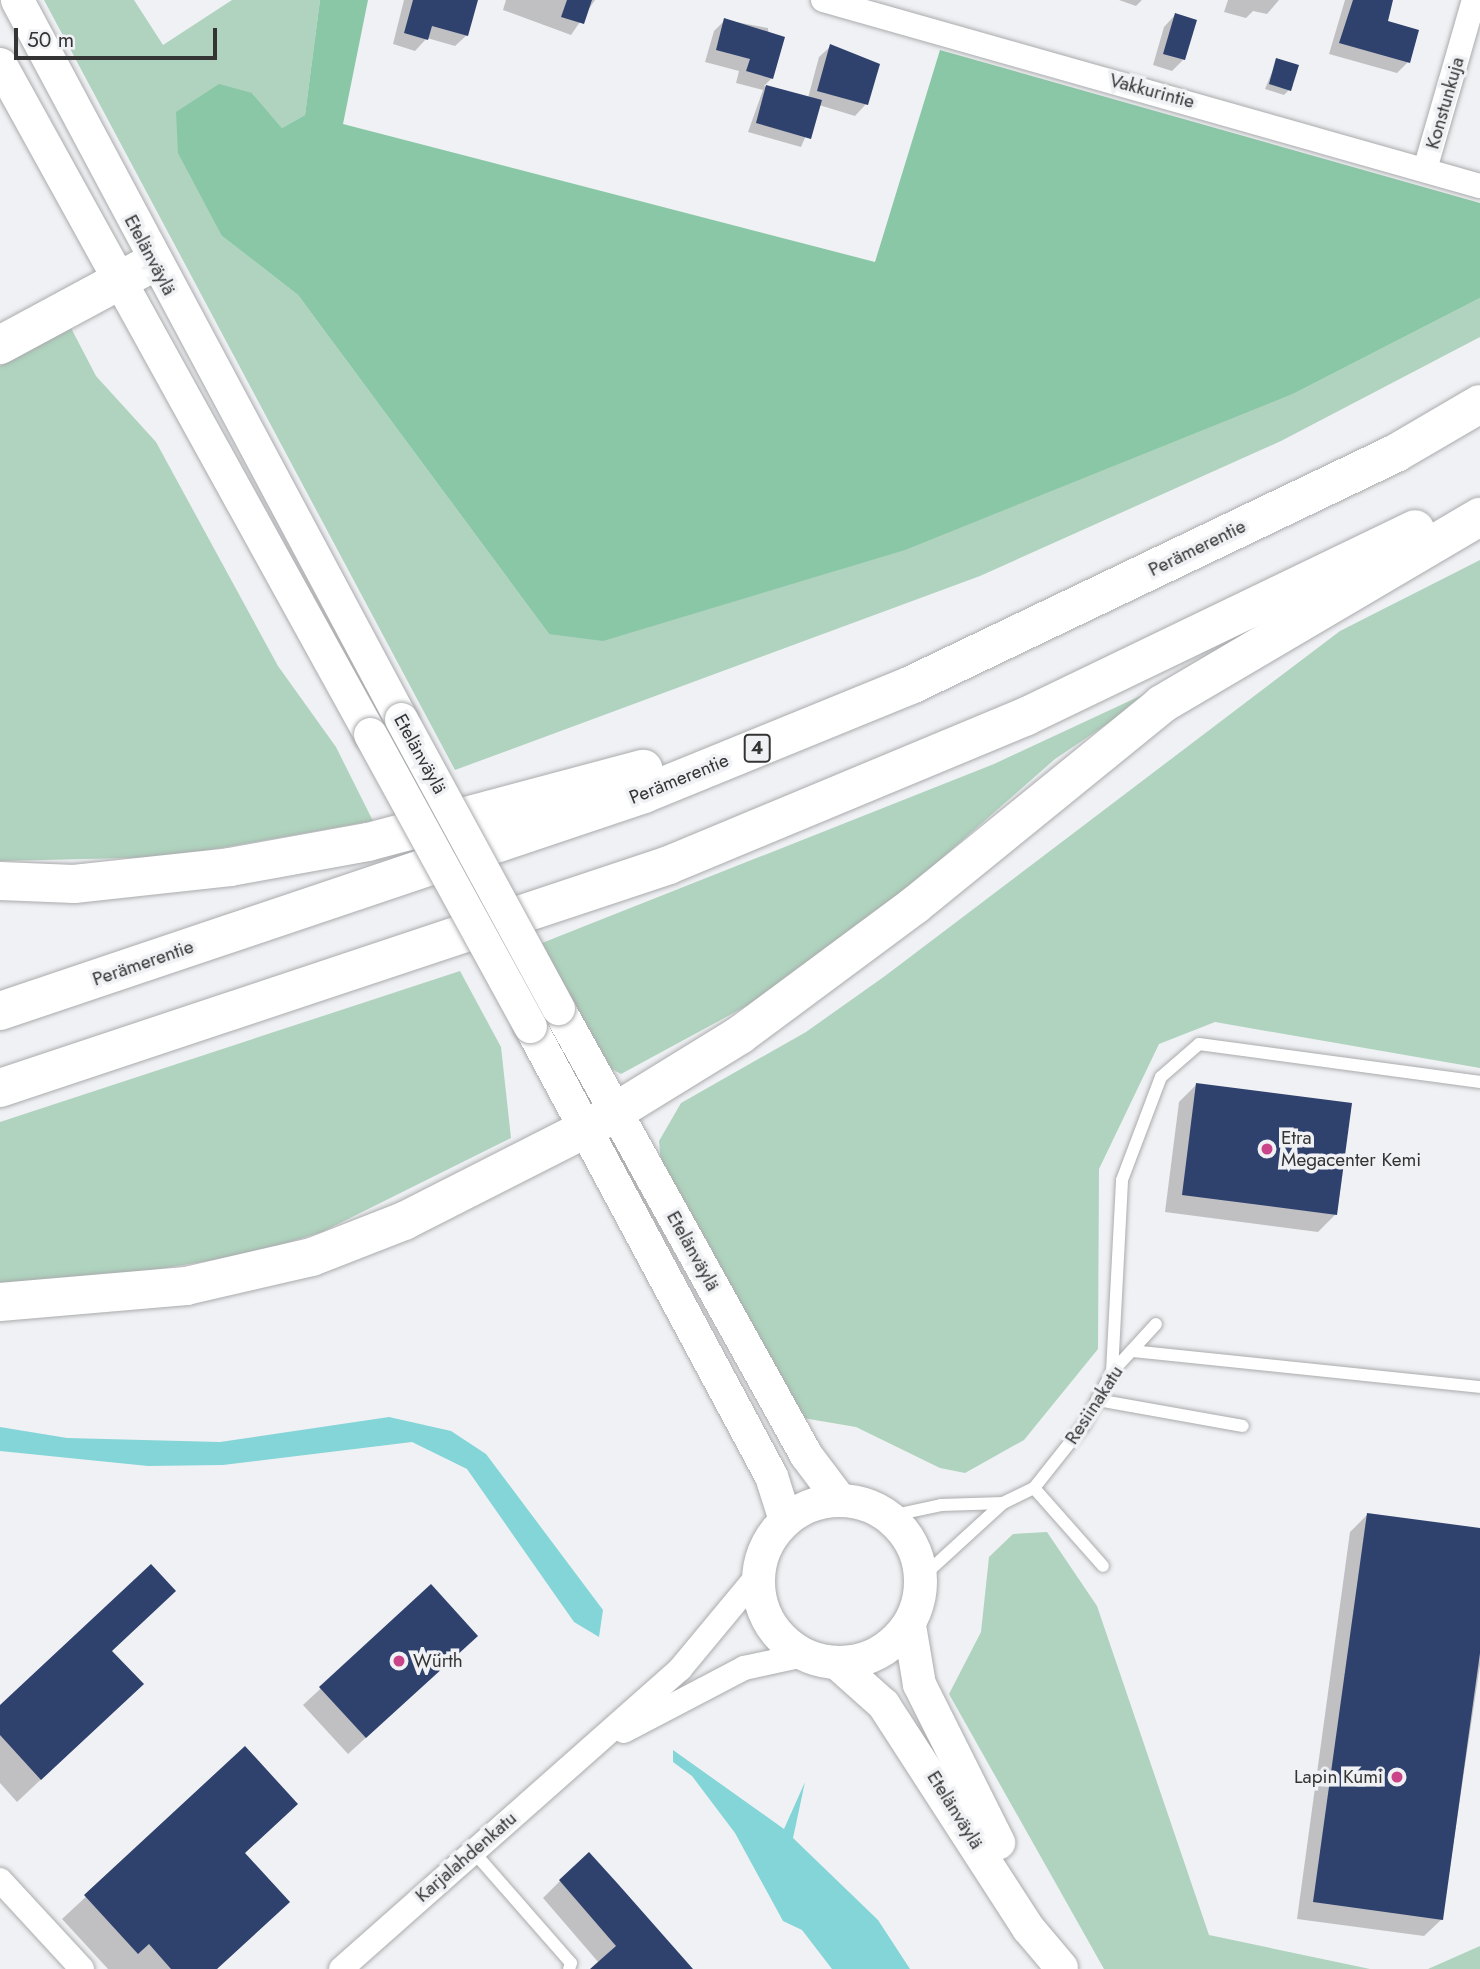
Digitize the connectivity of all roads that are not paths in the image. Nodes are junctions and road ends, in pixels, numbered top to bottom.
1 (17, 0) edge
2 (823, 0) edge
3 (1474, 0) edge
4 (0, 64) edge
5 (1426, 166) junction
6 (1480, 186) edge
7 (154, 262) junction
8 (119, 285) junction
9 (0, 345) edge
10 (1480, 404) edge
11 (1480, 498) edge
12 (1480, 517) edge
13 (911, 685) junction
14 (0, 881) edge
15 (0, 1011) edge
16 (1480, 1082) edge
17 (0, 1088) edge
18 (615, 1112) junction
19 (582, 1130) junction
20 (0, 1302) edge
21 (1156, 1324) dead end
22 (1132, 1351) junction
23 (1112, 1372) junction
24 (1479, 1383) edge
25 (1097, 1401) junction
26 (1243, 1426) dead end
27 (1034, 1488) junction
28 (839, 1499) junction
29 (1003, 1503) junction
30 (890, 1516) junction
31 (785, 1520) junction
32 (1103, 1566) dead end
33 (758, 1575) junction
34 (922, 1578) junction
35 (909, 1625) junction
36 (804, 1655) junction
37 (837, 1663) junction
38 (593, 1748) junction
39 (471, 1850) junction
40 (0, 1880) edge
41 (1062, 1968) edge
42 (82, 1969) edge
43 (341, 1969) edge
44 (569, 1969) edge

1 - 7 main road, Etelänväylä
2 - 5 street, Vakkurintie
3 - 5 street, Konstunkuja
4 - 8 main road, Etelänväylä
5 - 6 street, Vakkurintie
7 - 8 highway
7 - 18 main road, Etelänväylä, bridge
8 - 9 highway
8 - 19 main road, Etelänväylä, bridge
10 - 13 highway, Perämerentie / 4
11 - 17 highway
12 - 18 highway
13 - 14 highway
13 - 15 highway, Perämerentie / 4
16 - 23 lane
18 - 19 highway
18 - 28 main road, Etelänväylä
19 - 20 highway
19 - 31 main road, Etelänväylä
21 - 22 lane, Resiinakatu
22 - 23 lane, Resiinakatu
22 - 24 lane
23 - 25 lane, Resiinakatu
25 - 26 lane
25 - 27 lane, Resiinakatu
27 - 29 lane, Resiinakatu
27 - 32 lane
28 - 30 main road
28 - 31 main road
29 - 30 lane, Resiinakatu
29 - 34 lane, Resiinakatu
30 - 34 main road
31 - 33 main road
33 - 36 main road
33 - 38 street, Karjalahdenkatu
34 - 35 main road
35 - 37 main road
35 - 41 main road, Etelänväylä
36 - 37 main road
36 - 38 street, Karjalahdenkatu
37 - 41 main road, Etelänväylä
38 - 39 street, Karjalahdenkatu
39 - 43 street, Karjalahdenkatu
39 - 44 lane
40 - 42 street

